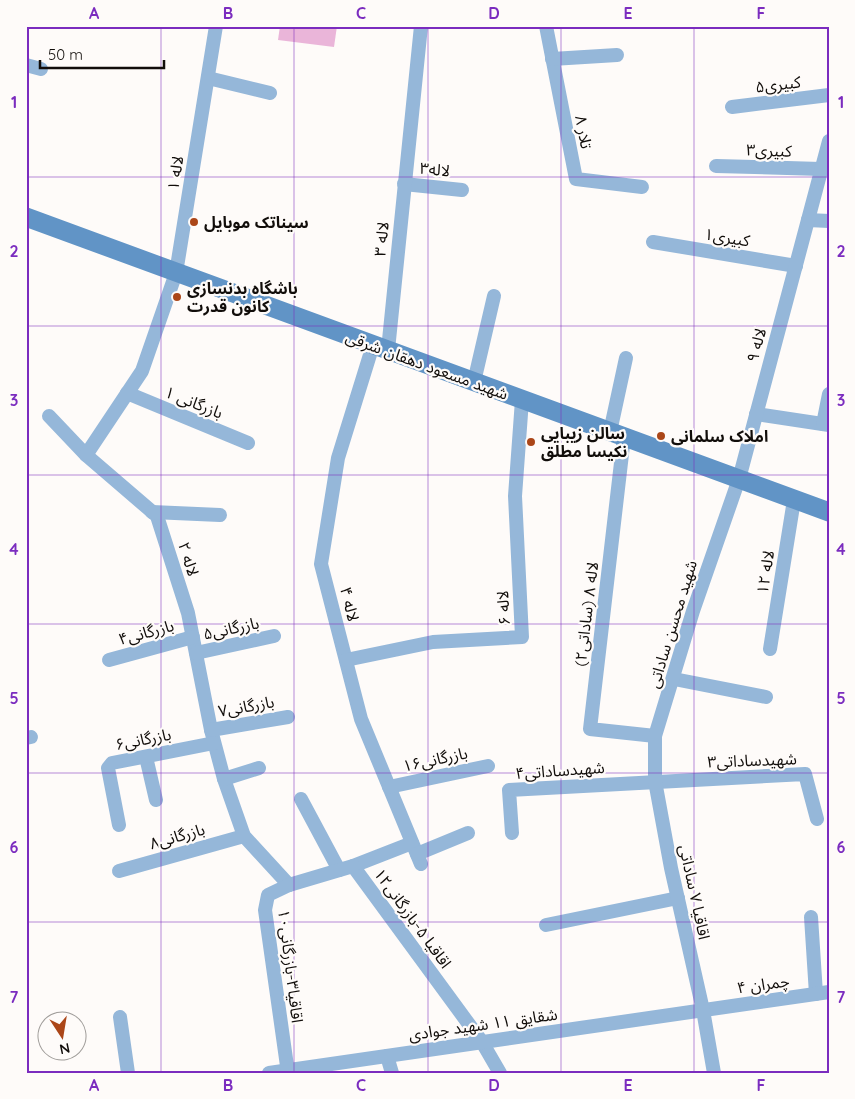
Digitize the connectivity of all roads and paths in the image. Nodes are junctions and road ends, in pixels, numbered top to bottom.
1 (216, 26) edge
2 (421, 26) edge
3 (546, 26) edge
4 (617, 54) dead end
5 (552, 59) junction
6 (26, 64) edge
7 (41, 69) dead end
8 (208, 78) junction
9 (270, 93) dead end
10 (829, 95) edge
11 (732, 107) dead end
12 (829, 142) edge
13 (716, 166) dead end
14 (821, 169) junction
15 (404, 184) junction
16 (642, 187) dead end
17 (462, 190) dead end
18 (26, 217) edge
19 (808, 220) junction
20 (829, 221) edge
21 (653, 242) dead end
22 (796, 266) junction
23 (176, 273) junction
24 (494, 296) dead end
25 (380, 348) junction
26 (626, 358) dead end
27 (474, 382) junction
28 (128, 393) junction
29 (829, 394) edge
30 (522, 400) junction
31 (756, 414) junction
32 (49, 416) dead end
33 (826, 425) edge
34 (617, 435) junction
35 (248, 443) dead end
36 (86, 455) junction
37 (739, 479) junction
38 (794, 500) junction
39 (152, 512) junction
40 (829, 512) edge
41 (220, 515) dead end
42 (274, 636) dead end
43 (193, 637) junction
44 (770, 649) dead end
45 (196, 653) junction
46 (109, 660) dead end
47 (346, 660) junction
48 (674, 679) junction
49 (766, 697) dead end
50 (288, 717) dead end
51 (213, 736) junction
52 (655, 736) junction
53 (146, 757) junction
54 (488, 766) dead end
55 (259, 768) dead end
56 (224, 779) junction
57 (655, 782) junction
58 (389, 787) junction
59 (301, 799) dead end
60 (156, 800) dead end
61 (817, 819) dead end
62 (118, 825) dead end
63 (468, 833) dead end
64 (512, 833) dead end
65 (244, 836) junction
66 (417, 854) junction
67 (353, 866) junction
68 (339, 870) junction
69 (119, 871) dead end
70 (289, 886) junction
71 (678, 898) junction
72 (812, 916) dead end
73 (546, 925) dead end
74 (822, 993) edge
75 (703, 1010) junction
76 (120, 1017) dead end
77 (482, 1042) junction
78 (386, 1056) junction
79 (287, 1071) edge
80 (128, 1073) edge
81 (269, 1073) edge
82 (392, 1073) edge
83 (500, 1073) edge
84 (714, 1073) edge

1 - 8 street, لاله ۱
2 - 15 street, لاله ۳
3 - 5 street, تلار ۸
4 - 5 street
5 - 16 street, تلار ۸
6 - 7 street
8 - 9 street
8 - 23 street, لاله ۱
10 - 11 street, کبیری۵
12 - 14 street, لاله ۹
13 - 14 street, کبیری۳
14 - 19 street, لاله ۹
15 - 17 street, لاله۳
15 - 25 street, لاله ۳
18 - 23 main road, شهید مسعود دهقان شرقی
19 - 20 street
19 - 22 street, لاله ۹
21 - 22 street, کبیری۱
22 - 31 street, لاله ۹
23 - 25 main road, شهید مسعود دهقان شرقی
23 - 28 street
24 - 27 street
25 - 27 main road, شهید مسعود دهقان شرقی
25 - 47 street, لاله ۴
26 - 34 street
27 - 30 main road, شهید مسعود دهقان شرقی
28 - 35 street, بازرگانی ۱
28 - 36 street
29 - 33 street
30 - 34 main road, شهید مسعود دهقان شرقی
30 - 47 street, لاله ۶
31 - 33 street
31 - 37 street, لاله ۹
32 - 36 street, لاله ۲
34 - 37 main road, شهید مسعود دهقان شرقی
34 - 52 street, لاله ۸ (ساداتی۲)
36 - 39 street, لاله ۲
37 - 38 main road, شهید مسعود دهقان شرقی
37 - 48 street, شهید محسن ساداتی
38 - 40 main road, شهید مسعود دهقان شرقی
38 - 44 street, لاله ۱۲
39 - 41 street
39 - 43 street, لاله ۲
42 - 45 street, بازرگانی۵
43 - 45 street, لاله ۲
43 - 46 street, بازرگانی۴
45 - 51 street, لاله ۲
47 - 58 street, لاله ۴
48 - 49 street
48 - 52 street, شهید محسن ساداتی
50 - 51 street, بازرگانی۷
51 - 53 street, بازرگانی۶
51 - 56 street, لاله ۲
52 - 57 street, شهید محسن ساداتی
53 - 60 street
53 - 62 street, بازرگانی۶
54 - 58 street, بازرگانی۱۶
55 - 56 street
56 - 65 street, لاله ۲
57 - 61 street, شهیدساداتی۳
57 - 64 street, شهیدساداتی۴
57 - 71 street, اقاقیا ۷ ساداتی
58 - 66 street, لاله ۴
59 - 68 street
63 - 66 street, اقاقیا ۵-بازرگانی۱۲
65 - 69 street, بازرگانی۸
65 - 70 street, لاله ۲
66 - 67 street, اقاقیا ۵-بازرگانی۱۲
67 - 68 street, اقاقیا۳-بازرگانی۱۰
67 - 77 street, اقاقیا ۵-بازرگانی۱۲
68 - 70 street, اقاقیا۳-بازرگانی۱۰
70 - 79 street, اقاقیا۳-بازرگانی۱۰
71 - 73 street
71 - 75 street, اقاقیا ۷ ساداتی
72 - 74 street
74 - 75 street, چمران ۴
75 - 77 street, شقایق ۱۱ شهید جوادی
75 - 84 street, اقاقیا ۷ ساداتی
76 - 80 street
77 - 78 street, شقایق ۱۱ شهید جوادی
77 - 83 street, اقاقیا ۵-بازرگانی۱۲
78 - 79 street, شقایق ۱۱ شهید جوادی
78 - 82 street
79 - 81 street, شقایق ۱۱ شهید جوادی

